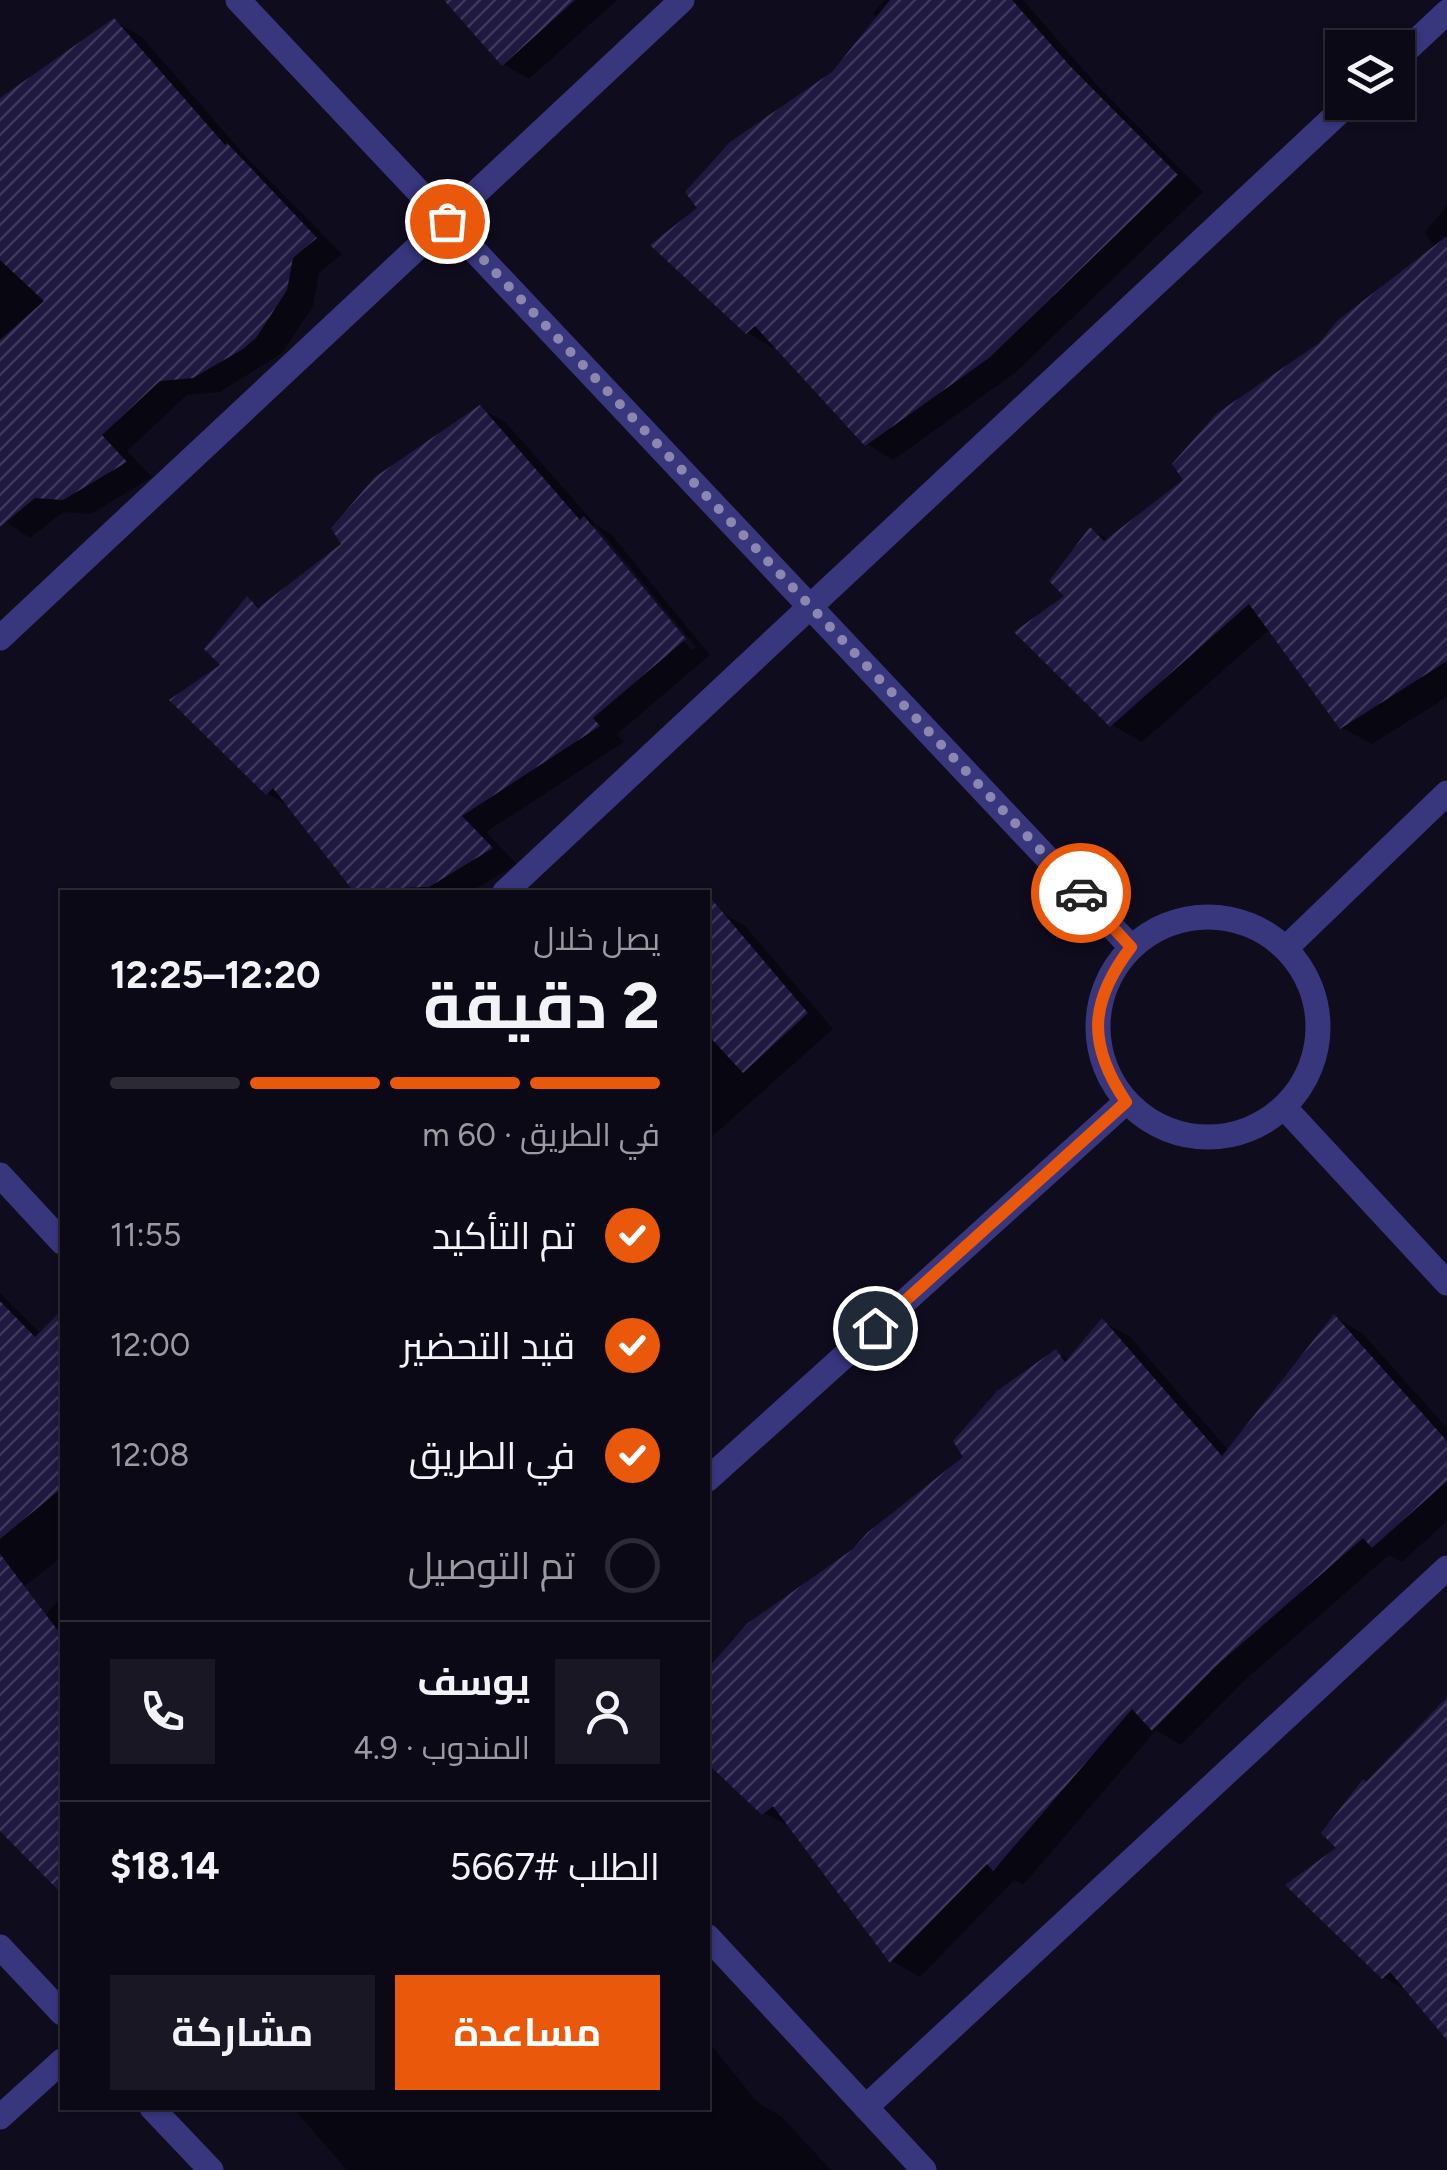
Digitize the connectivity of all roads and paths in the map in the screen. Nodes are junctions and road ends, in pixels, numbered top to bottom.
1 (238, 0) edge
2 (682, 0) edge
3 (1447, 12) edge
4 (1415, 42) edge
5 (1331, 120) edge
6 (447, 221) junction
7 (811, 607) junction
8 (0, 638) edge
9 (1447, 793) edge
10 (507, 890) edge
11 (1131, 947) junction
12 (1286, 948) junction
13 (1126, 1102) junction
14 (1284, 1107) junction
15 (0, 1175) edge
16 (60, 1240) edge
17 (1447, 1283) edge
18 (710, 1476) edge
19 (1447, 1568) edge
20 (710, 1939) edge
21 (0, 1947) edge
22 (60, 2011) edge
23 (60, 2062) edge
24 (866, 2107) junction
25 (154, 2110) edge
26 (0, 2117) edge
27 (211, 2170) edge
28 (924, 2170) edge

1 - 6 street
2 - 6 street
3 - 4 street
5 - 7 street
6 - 7 street
6 - 8 street
7 - 10 street
7 - 11 street
9 - 12 street
11 - 12 street
11 - 13 street
12 - 14 street
13 - 14 street
13 - 18 street
14 - 17 street
15 - 16 street
19 - 24 street
20 - 24 street
21 - 22 street
23 - 26 street
24 - 28 street
25 - 27 street

